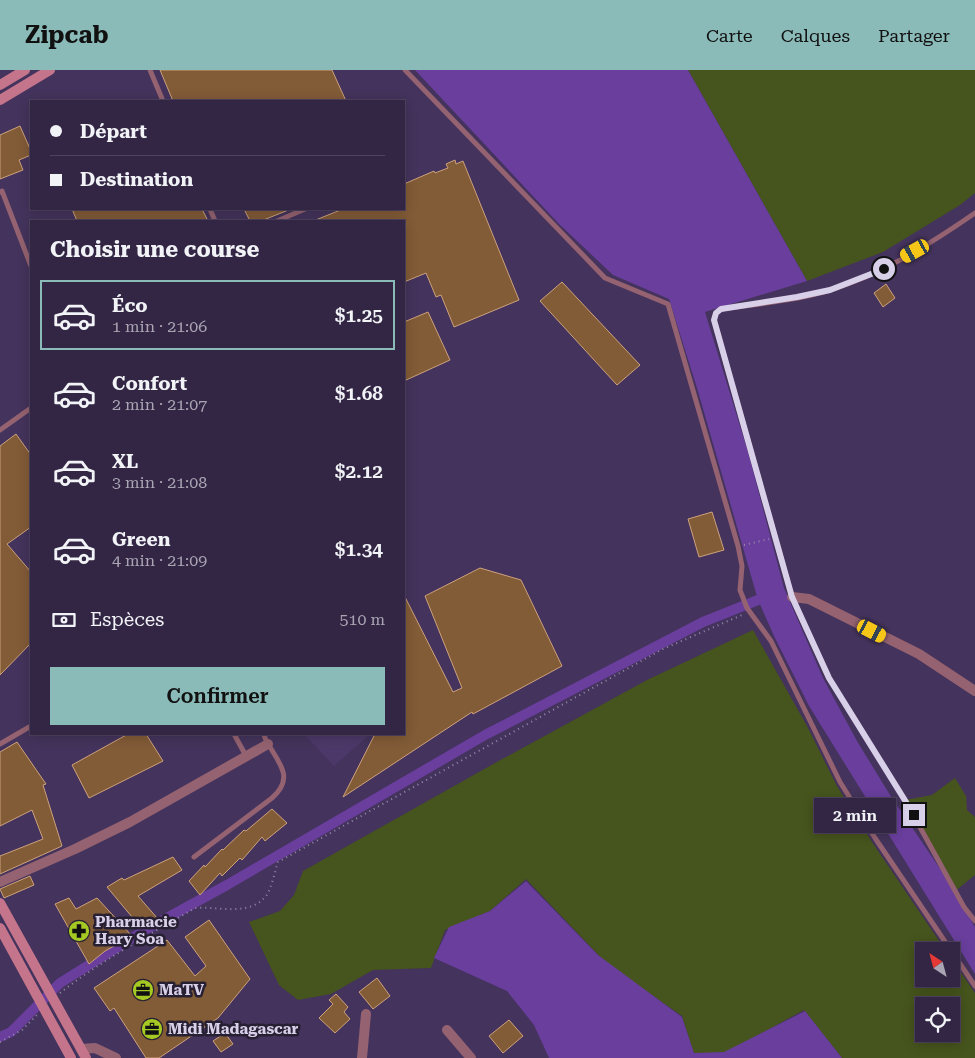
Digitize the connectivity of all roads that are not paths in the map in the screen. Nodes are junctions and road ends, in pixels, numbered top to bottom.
1 (25, 70) edge
2 (50, 70) edge
3 (150, 70) edge
4 (405, 70) edge
5 (0, 85) edge
6 (0, 100) edge
7 (163, 100) edge
8 (0, 192) edge
9 (303, 210) edge
10 (975, 213) edge
11 (279, 220) edge
12 (30, 263) edge
13 (30, 409) edge
14 (0, 430) edge
15 (792, 597) junction
16 (975, 691) edge
17 (30, 727) edge
18 (235, 735) edge
19 (266, 739) edge
20 (0, 744) edge
21 (246, 756) junction
22 (194, 857) dead end
23 (0, 882) edge
24 (0, 903) edge
25 (975, 921) edge
26 (0, 928) edge
27 (975, 986) edge
28 (366, 1014) dead end
29 (447, 1030) dead end
30 (83, 1054) edge
31 (71, 1058) edge
32 (116, 1058) edge
33 (362, 1058) edge
34 (471, 1058) edge

1 - 5 main road
2 - 6 main road
3 - 7 lane
4 - 27 lane
8 - 12 lane
9 - 11 lane
10 - 15 lane
13 - 14 lane
15 - 16 street
15 - 25 lane
17 - 20 lane
18 - 21 lane
19 - 21 street
19 - 22 lane
21 - 23 street
24 - 30 main road
26 - 31 main road
28 - 33 street
29 - 34 street
30 - 32 street

